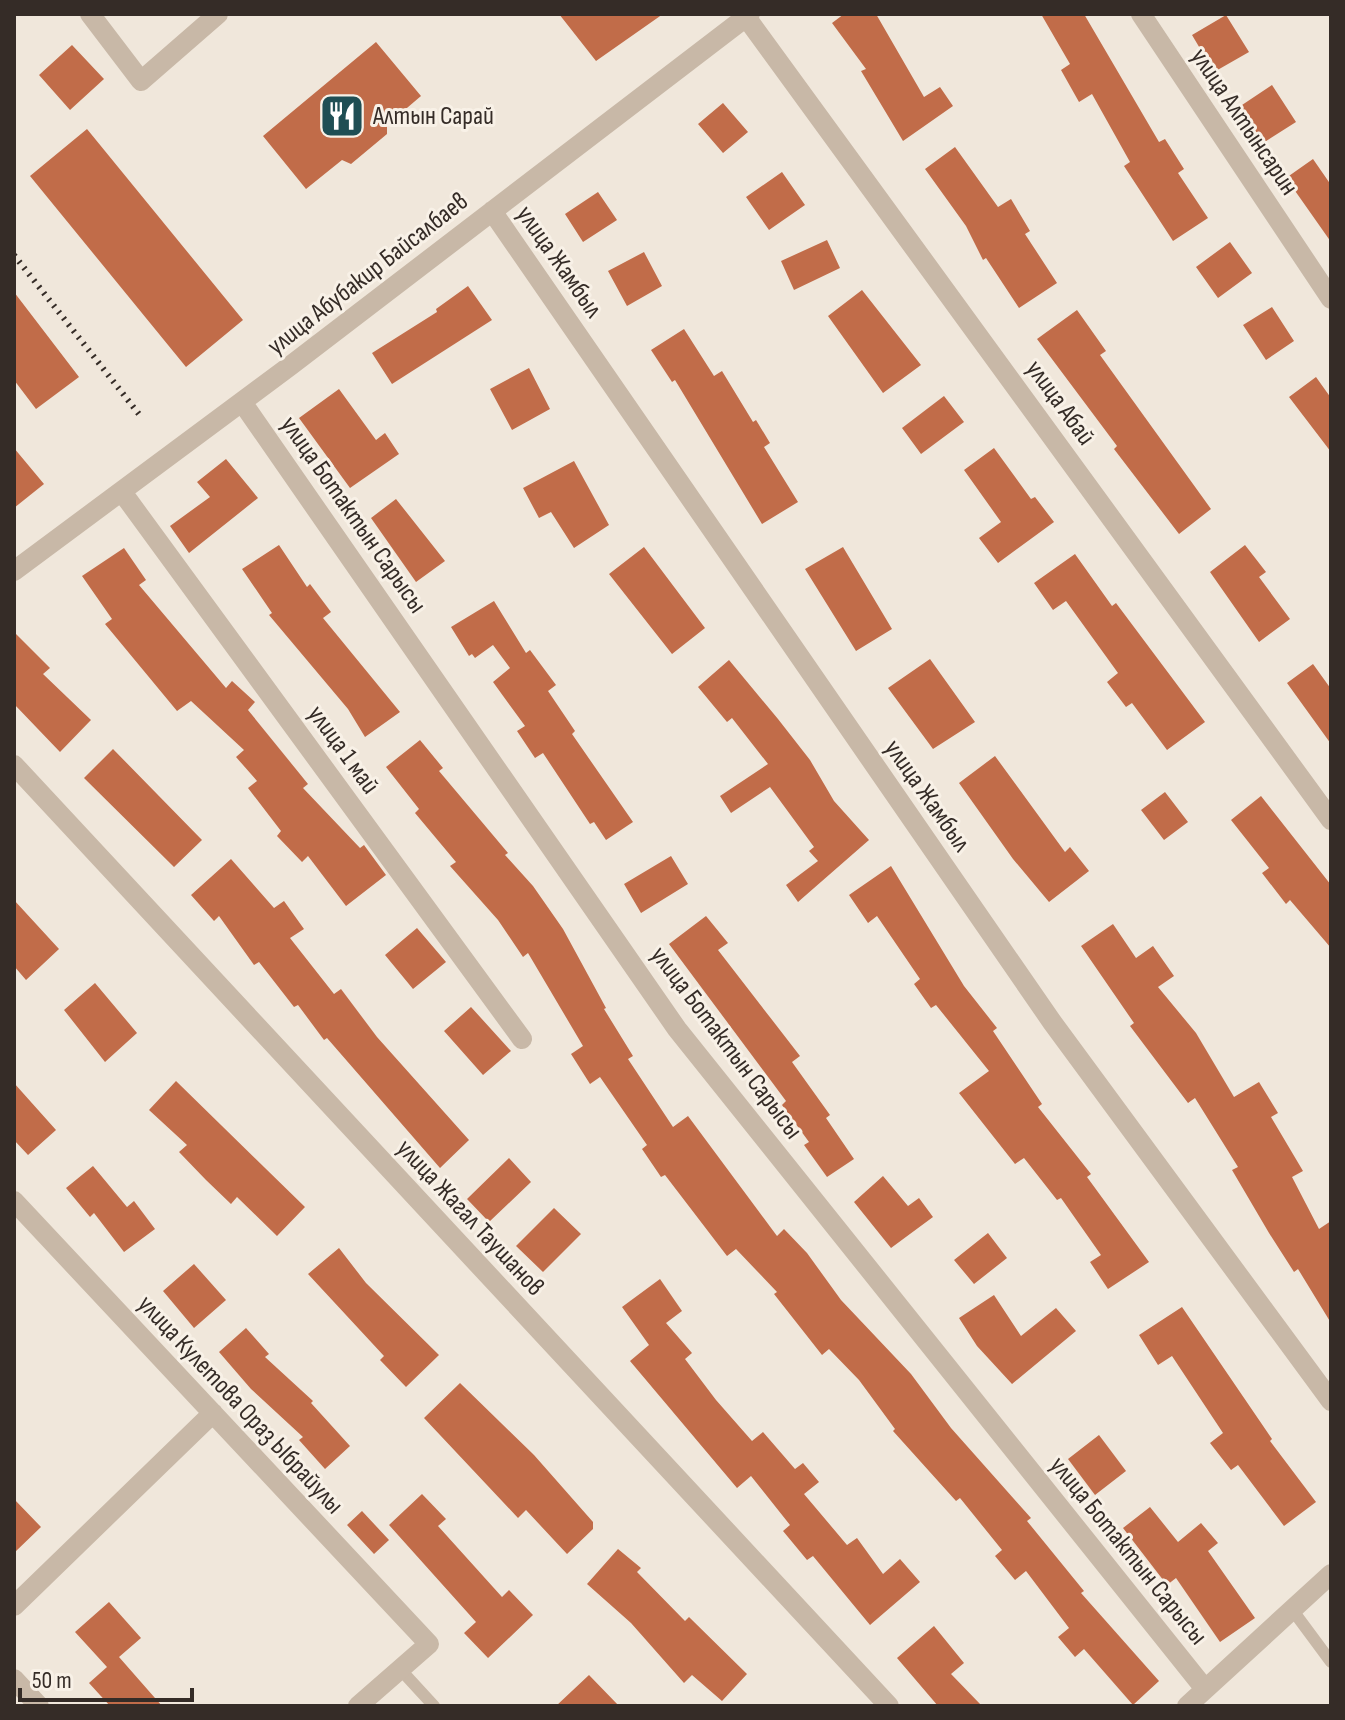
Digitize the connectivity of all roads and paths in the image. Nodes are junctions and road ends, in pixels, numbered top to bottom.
1 (90, 14) edge
2 (218, 14) edge
3 (1141, 14) edge
4 (748, 16) edge
5 (492, 211) junction
6 (1331, 299) edge
7 (242, 402) junction
8 (122, 492) junction
9 (14, 571) edge
10 (14, 765) edge
11 (1331, 820) edge
12 (522, 1039) dead end
13 (14, 1201) edge
14 (1331, 1401) edge
15 (213, 1413) junction
16 (1331, 1574) edge
17 (14, 1606) edge
18 (1291, 1608) junction
19 (1331, 1662) edge
20 (400, 1669) junction
21 (14, 1679) edge
22 (1205, 1689) junction
23 (39, 1706) edge
24 (358, 1706) edge
25 (434, 1706) edge
26 (889, 1706) edge
27 (1187, 1706) edge

1 - 2 street
3 - 6 street, улица Алтынсарин
4 - 5 street, улица Абубакир Байсалбаев
4 - 11 street, улица Абай
5 - 7 street, улица Абубакир Байсалбаев
5 - 14 street, улица Жамбыл
7 - 8 street, улица Абубакир Байсалбаев
7 - 22 street, улица Ботактын Сарысы
8 - 9 street, улица Абубакир Байсалбаев
8 - 12 street, улица 1 май
10 - 26 street, улица Жагал Таушанов
13 - 15 street, улица Кулетова Ораз Ыбрайулы
15 - 17 street
15 - 20 street, улица Кулетова Ораз Ыбрайулы
16 - 18 street
18 - 19 lane
18 - 22 street
20 - 24 street
20 - 25 lane
21 - 23 street
22 - 27 street

